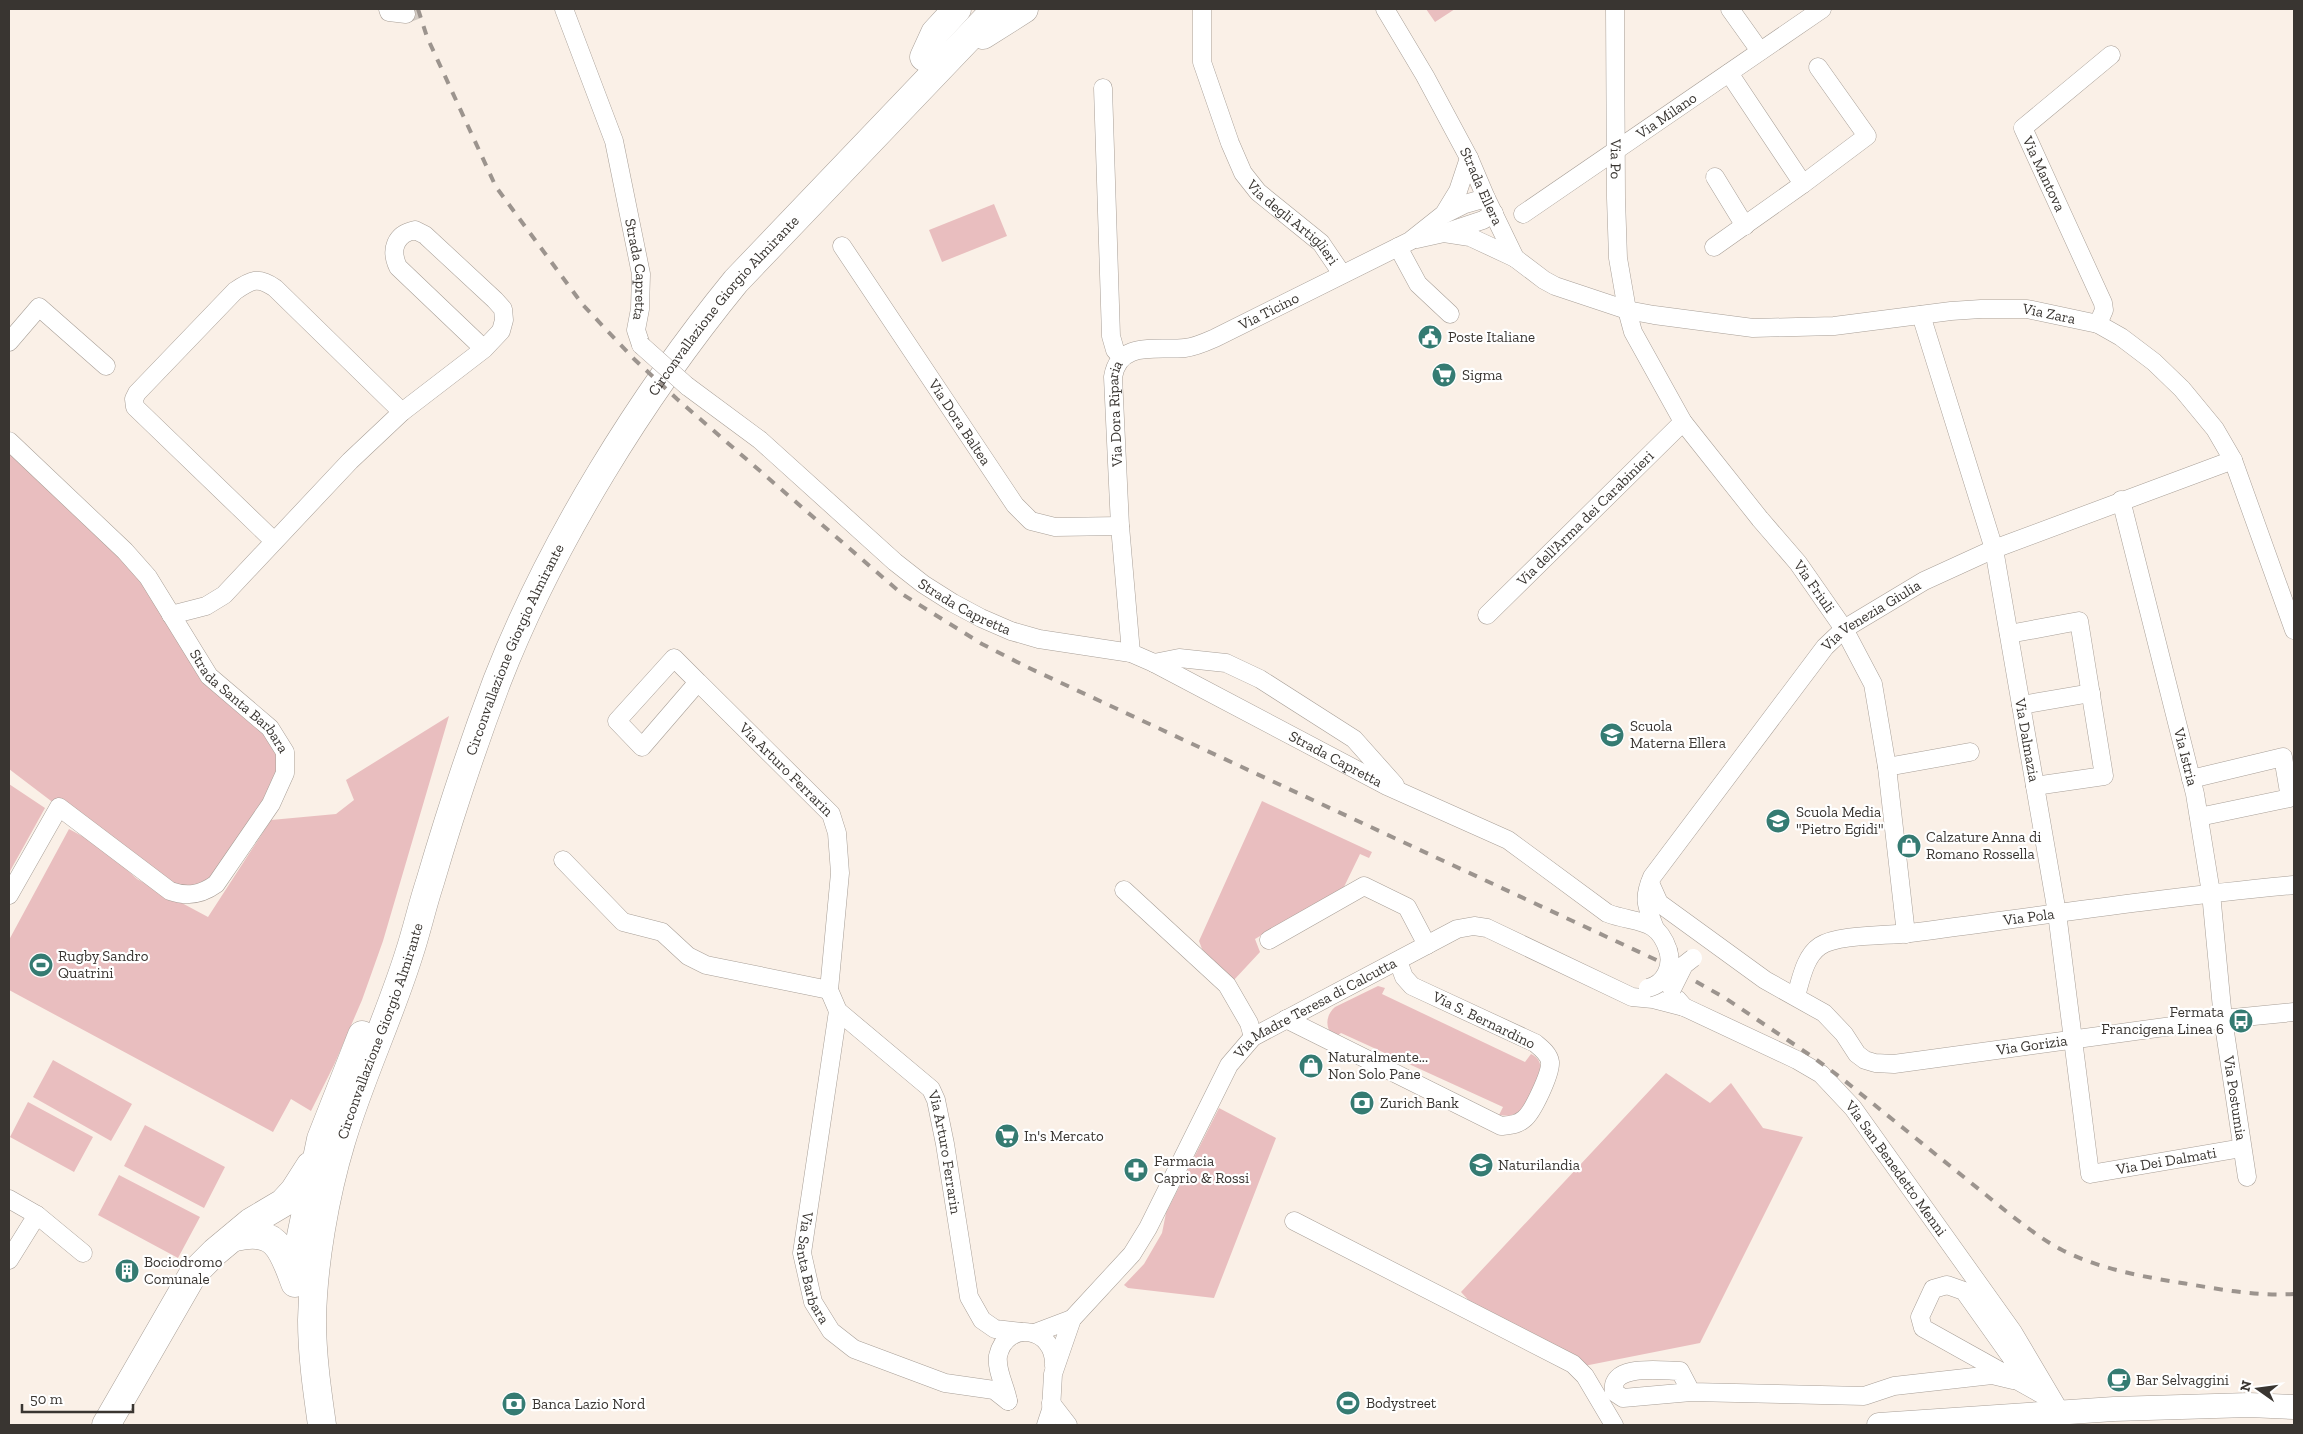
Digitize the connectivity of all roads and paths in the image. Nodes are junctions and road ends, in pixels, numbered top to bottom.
1 (388, 9) edge
2 (564, 9) edge
3 (957, 9) edge
4 (972, 9) edge
5 (996, 9) edge
6 (1024, 9) edge
7 (1202, 9) edge
8 (1385, 9) edge
9 (1615, 9) edge
10 (1730, 9) edge
11 (1822, 9) edge
12 (406, 14) dead end
13 (1760, 51) junction
14 (2111, 55) dead end
15 (936, 57) junction
16 (1818, 67) dead end
17 (1729, 72) junction
18 (1103, 88) dead end
19 (1617, 151) junction
20 (1469, 158) junction
21 (1715, 177) dead end
22 (1803, 184) junction
23 (1490, 206) junction
24 (1444, 214) junction
25 (1524, 214) dead end
26 (1745, 226) junction
27 (1444, 233) junction
28 (1404, 244) junction
29 (842, 246) dead end
30 (1714, 247) dead end
31 (1515, 258) junction
32 (1342, 274) junction
33 (1627, 310) junction
34 (1450, 314) dead end
35 (1920, 315) junction
36 (2098, 324) junction
37 (9, 342) edge
38 (484, 349) junction
39 (1121, 357) junction
40 (106, 366) dead end
41 (402, 412) junction
42 (1682, 422) junction
43 (9, 441) edge
44 (2233, 460) junction
45 (2121, 500) junction
46 (1120, 526) junction
47 (274, 540) junction
48 (1994, 549) junction
49 (171, 615) junction
50 (1487, 615) dead end
51 (1844, 629) junction
52 (2294, 630) edge
53 (2009, 634) junction
54 (1131, 653) junction
55 (1154, 663) junction
56 (698, 682) junction
57 (2091, 693) junction
58 (2021, 705) junction
59 (1970, 752) dead end
60 (1887, 767) junction
61 (2191, 779) junction
62 (2035, 786) junction
63 (1402, 793) junction
64 (2199, 817) junction
65 (563, 860) dead end
66 (1650, 883) junction
67 (2294, 885) edge
68 (1124, 890) dead end
69 (2211, 893) junction
70 (9, 895) edge
71 (2058, 913) junction
72 (1654, 926) junction
73 (1906, 934) junction
74 (1269, 940) dead end
75 (1427, 945) junction
76 (1724, 951) junction
77 (1398, 961) junction
78 (1668, 971) junction
79 (1672, 989) junction
80 (829, 990) junction
81 (1650, 994) junction
82 (1796, 996) junction
83 (1684, 1007) junction
84 (838, 1011) junction
85 (2294, 1012) edge
86 (2223, 1019) junction
87 (1286, 1020) junction
88 (1253, 1037) junction
89 (2072, 1040) junction
90 (321, 1139) junction
91 (2242, 1148) junction
92 (2090, 1174) joint
93 (2247, 1177) dead end
94 (9, 1199) edge
95 (37, 1215) junction
96 (1294, 1221) dead end
97 (236, 1237) junction
98 (83, 1253) dead end
99 (9, 1260) edge
100 (298, 1289) junction
101 (1072, 1319) junction
102 (1028, 1332) junction
103 (1054, 1367) junction
104 (2014, 1380) junction
105 (2032, 1388) junction
106 (1691, 1392) dead end
107 (1051, 1403) junction
108 (2294, 1406) edge
109 (2058, 1407) junction
110 (108, 1424) edge
111 (305, 1425) edge
112 (322, 1425) edge
113 (1046, 1425) edge
114 (1068, 1425) edge
115 (1614, 1425) edge
116 (1880, 1425) edge

1 - 12 street
2 - 54 street, Strada Capretta, bridge
3 - 15 highway
4 - 15 highway, Circonvallazione Giorgio Almirante
5 - 15 highway, Circonvallazione Giorgio Almirante
6 - 15 highway
7 - 32 street, Via degli Artiglieri
8 - 20 street, Strada Ellera
9 - 19 street, Via Po
10 - 13 street
11 - 13 street, Via Milano
13 - 17 street, Via Milano
14 - 36 street, Via Mantova
15 - 90 highway, Circonvallazione Giorgio Almirante
15 - 112 highway, Circonvallazione Giorgio Almirante
16 - 22 street
17 - 19 street, Via Milano
17 - 22 street
18 - 39 street, Via Dora Riparia
19 - 25 street, Via Milano
19 - 33 street, Via Po
20 - 23 street, Strada Ellera
20 - 24 street
21 - 26 street
22 - 26 street
23 - 24 street
23 - 27 street
23 - 31 street, Strada Ellera
24 - 28 street
26 - 30 street
27 - 28 street
27 - 31 street
28 - 32 street, Via Ticino
28 - 34 street
29 - 46 street, Via Dora Baltea
31 - 33 street, Strada Ellera
32 - 39 street, Via Ticino
33 - 35 street, Via Zara
33 - 42 street, Via Friuli
35 - 36 street, Via Zara
35 - 48 street, Via Dalmazia
36 - 44 street, Via Zara
37 - 40 street
38 - 38 street
38 - 41 street
39 - 46 street, Via Dora Riparia
41 - 47 street
41 - 47 street
42 - 50 street, Via dell'Arma dei Carabinieri
42 - 51 street, Via Friuli
43 - 49 street, Strada Santa Barbara
44 - 45 street, Via Venezia Giulia
44 - 52 street, Via Zara
45 - 48 street, Via Venezia Giulia
45 - 61 street, Via Istria
46 - 54 street, Via Dora Riparia
47 - 49 street
48 - 51 street, Via Venezia Giulia
48 - 53 street, Via Dalmazia
49 - 70 street, Strada Santa Barbara
51 - 60 street, Via Friuli
51 - 66 street, Via Venezia Giulia
53 - 57 street
53 - 58 street, Via Dalmazia
54 - 55 street, Strada Capretta
55 - 63 street, Strada Capretta
55 - 63 street
56 - 56 street, Via Arturo Ferrarin
56 - 80 street, Via Arturo Ferrarin
57 - 58 street
57 - 62 street
58 - 62 street, Via Dalmazia
59 - 60 street
60 - 73 street, Via Friuli
61 - 64 street, Via Istria
61 - 64 street
62 - 71 street, Via Dalmazia
63 - 72 street, Strada Capretta
64 - 69 street, Via Istria
65 - 80 street
66 - 72 street, Via Venezia Giulia
66 - 76 street, Via Gorizia
67 - 69 street, Via Pola
68 - 88 street
69 - 71 street, Via Pola
69 - 86 street, Via Istria
71 - 73 street, Via Pola
71 - 89 street, Via Dalmazia
72 - 78 street, Via Venezia Giulia, bridge
73 - 82 street, Via Pola
74 - 75 street
75 - 77 street, Via Madre Teresa di Calcutta
75 - 81 street, Via Madre Teresa di Calcutta
76 - 79 street, bridge
76 - 82 street, Via Gorizia
77 - 87 street, Via Madre Teresa di Calcutta
77 - 87 street, Via S. Bernardino
78 - 79 street, bridge
78 - 81 street, bridge
79 - 81 street
79 - 83 street
80 - 84 street, Via Arturo Ferrarin
81 - 83 street
82 - 89 street, Via Gorizia
83 - 109 street, Via San Benedetto Menni
84 - 102 street, Via Arturo Ferrarin
84 - 102 street, Via Santa Barbara
85 - 86 street, Via Gorizia
86 - 89 street, Via Gorizia
86 - 91 street, Via Postumia
87 - 88 street, Via Madre Teresa di Calcutta
88 - 101 street, Via Madre Teresa di Calcutta
89 - 92 street, Via Dalmazia
90 - 97 highway
90 - 100 highway, Circonvallazione Giorgio Almirante
91 - 92 street, Via Dei Dalmati
91 - 93 street, Via Postumia
94 - 95 street
95 - 98 street
95 - 99 street
96 - 115 street
97 - 100 highway
97 - 110 highway
100 - 111 highway, Circonvallazione Giorgio Almirante
101 - 102 street
101 - 103 street
102 - 103 street
103 - 107 street
104 - 105 street
104 - 105 street
104 - 106 street
105 - 109 street
107 - 113 street
107 - 114 street
108 - 109 main road
109 - 116 main road

